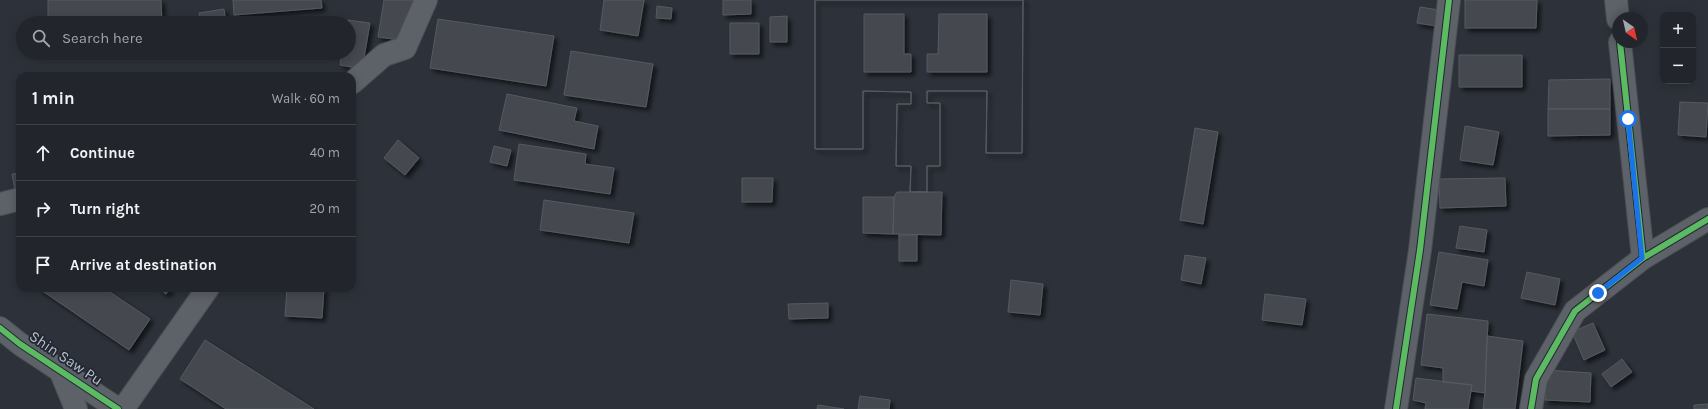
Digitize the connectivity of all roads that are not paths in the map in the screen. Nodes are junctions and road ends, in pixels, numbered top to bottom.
1 (426, 0) edge
2 (1449, 0) edge
3 (1616, 0) edge
4 (1617, 12) edge
5 (1621, 48) edge
6 (356, 80) edge
7 (16, 200) edge
8 (0, 204) edge
9 (1708, 219) edge
10 (1642, 258) junction
11 (205, 292) edge
12 (0, 328) edge
13 (60, 370) junction
14 (76, 409) edge
15 (118, 409) edge
16 (124, 409) edge
17 (1396, 409) edge
18 (1531, 409) edge

1 - 6 street
2 - 17 street
3 - 4 street
5 - 10 street
7 - 8 street
9 - 10 street
10 - 18 street
11 - 16 street
12 - 13 street, Shin Saw Pu
13 - 14 street
13 - 15 street, Shin Saw Pu

